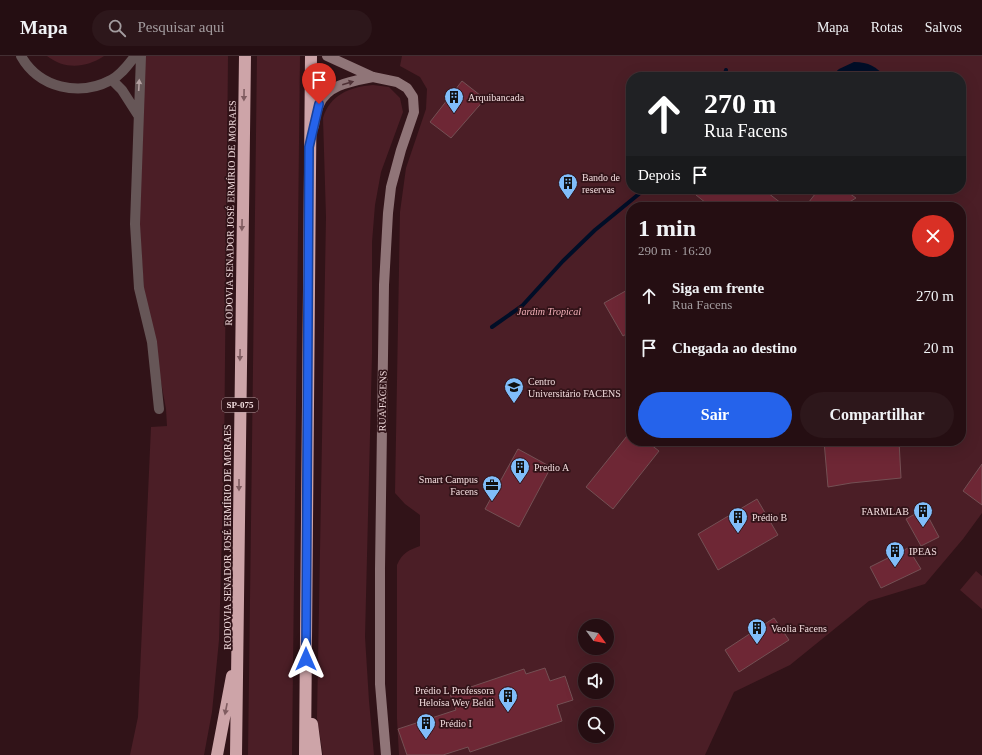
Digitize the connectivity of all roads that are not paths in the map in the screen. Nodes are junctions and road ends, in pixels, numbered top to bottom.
1 (16, 56) edge
2 (135, 56) edge
3 (141, 56) edge
4 (245, 56) edge
5 (311, 56) edge
6 (327, 56) edge
7 (23, 60) edge
8 (373, 77) junction
9 (112, 80) junction
10 (138, 115) junction
11 (309, 147) junction
12 (159, 409) dead end
13 (238, 644) junction
14 (306, 675) junction
15 (217, 755) edge
16 (236, 755) edge
17 (305, 755) edge
18 (316, 755) edge
19 (386, 755) edge

1 - 7 street
2 - 9 street
10 -> 3 street
4 -> 13 highway, RODOVIA SENADOR JOSÉ ERMÍRIO DE MORAES / SP-075
5 - 11 highway
6 - 8 main road, RUA FACENS
7 - 9 street
11 -> 8 main road, RUA FACENS
8 - 19 main road, RUA FACENS
9 - 10 street
10 - 12 street
11 - 14 highway
13 -> 15 highway
13 - 16 highway, RODOVIA SENADOR JOSÉ ERMÍRIO DE MORAES / SP-075
14 - 17 highway
14 - 18 highway

